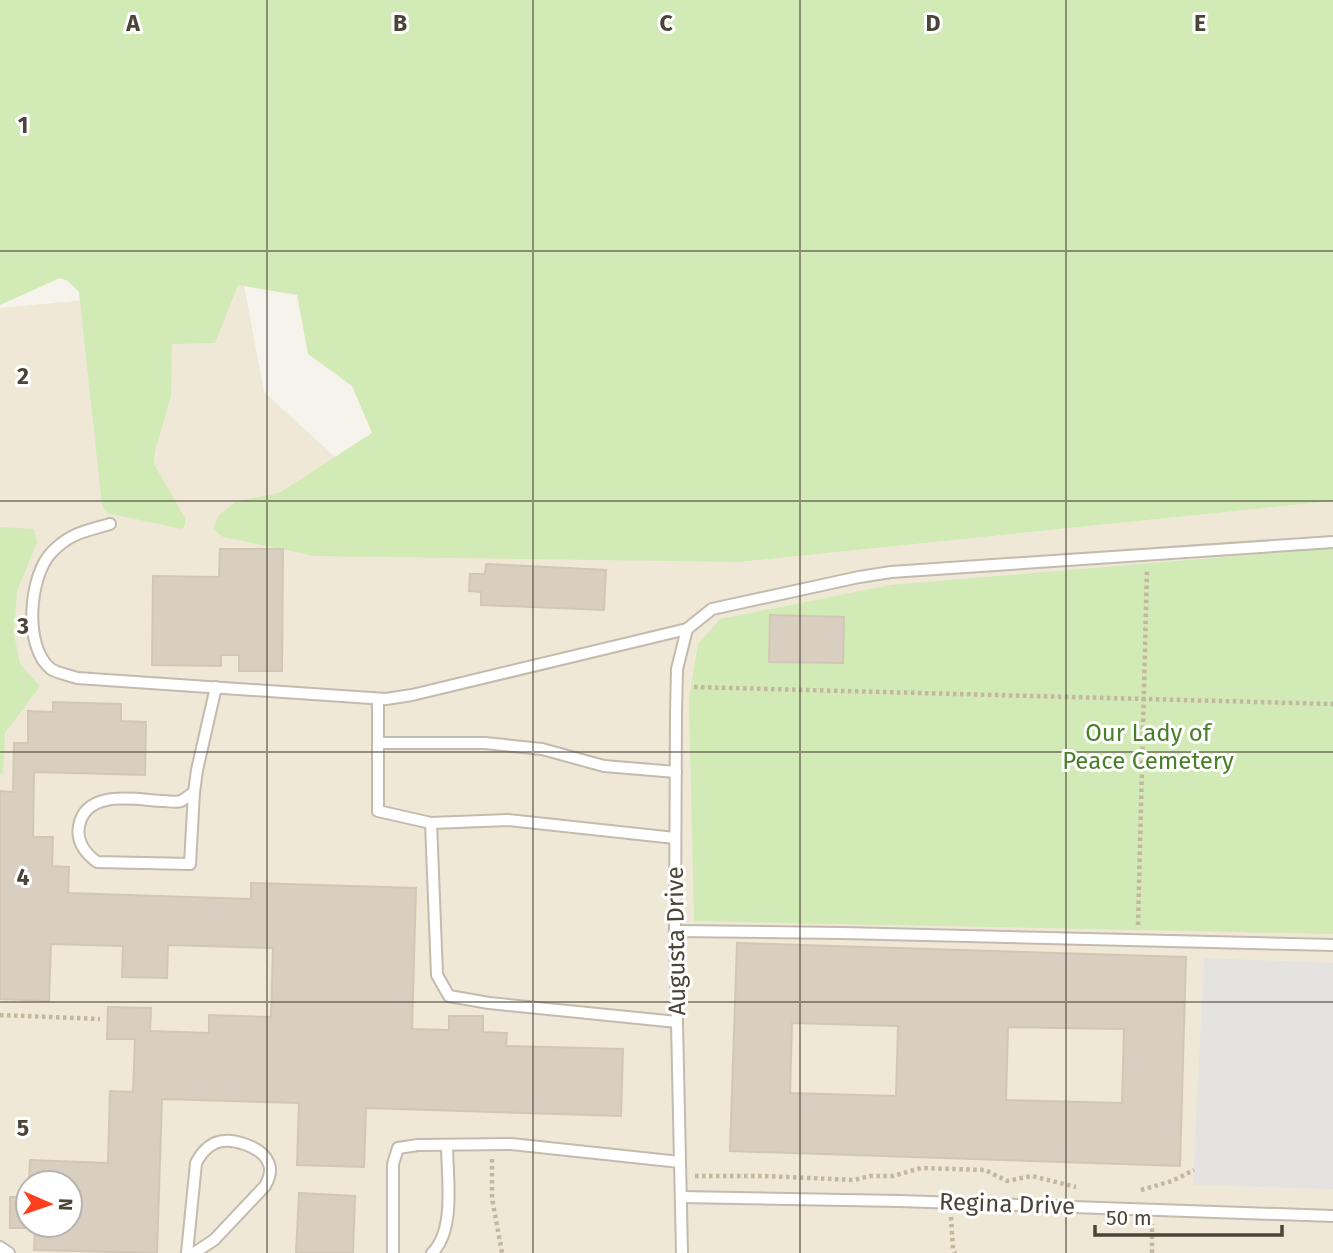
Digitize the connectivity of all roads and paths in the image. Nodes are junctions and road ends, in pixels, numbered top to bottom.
1 (110, 524) dead end
2 (1333, 542) edge
3 (1147, 555) junction
4 (687, 629) junction
5 (676, 686) junction
6 (216, 687) junction
7 (1144, 698) junction
8 (378, 699) junction
9 (1333, 704) edge
10 (378, 743) junction
11 (676, 772) junction
12 (194, 792) junction
13 (431, 823) junction
14 (675, 838) junction
15 (675, 931) junction
16 (1138, 941) junction
17 (1333, 945) edge
18 (0, 1015) edge
19 (100, 1019) dead end
20 (677, 1022) junction
21 (492, 1144) junction
22 (447, 1145) junction
23 (680, 1162) junction
24 (1194, 1170) dead end
25 (680, 1176) junction
26 (1084, 1187) dead end
27 (1130, 1189) dead end
28 (681, 1197) junction
29 (950, 1202) junction
30 (1153, 1210) junction
31 (1333, 1216) edge
32 (0, 1247) edge
33 (9, 1253) edge
34 (187, 1253) edge
35 (194, 1253) edge
36 (393, 1253) edge
37 (432, 1253) edge
38 (502, 1253) edge
39 (682, 1253) edge
40 (955, 1253) edge
41 (1152, 1253) edge

1 - 6 lane
2 - 3 lane
3 - 4 lane
3 - 7 path
4 - 5 lane, Augusta Drive
4 - 8 lane
5 - 7 path
5 - 11 lane, Augusta Drive
6 - 8 lane
6 - 12 lane
7 - 9 path
7 - 16 path
8 - 10 lane
10 - 11 lane
10 - 13 lane
11 - 14 lane, Augusta Drive
12 - 12 lane
13 - 14 lane
13 - 20 lane
14 - 15 lane, Augusta Drive
15 - 16 lane
15 - 20 lane, Augusta Drive
16 - 17 lane
18 - 19 path
20 - 23 lane, Augusta Drive
21 - 22 lane
21 - 23 lane
21 - 38 path
22 - 36 lane
22 - 37 lane
23 - 25 lane, Augusta Drive
24 - 27 path
25 - 26 path
25 - 28 lane, Augusta Drive
28 - 29 lane, Regina Drive
28 - 39 lane, Augusta Drive
29 - 30 lane, Regina Drive
29 - 40 path
30 - 31 lane, Regina Drive
30 - 41 path
32 - 33 lane
34 - 35 lane

